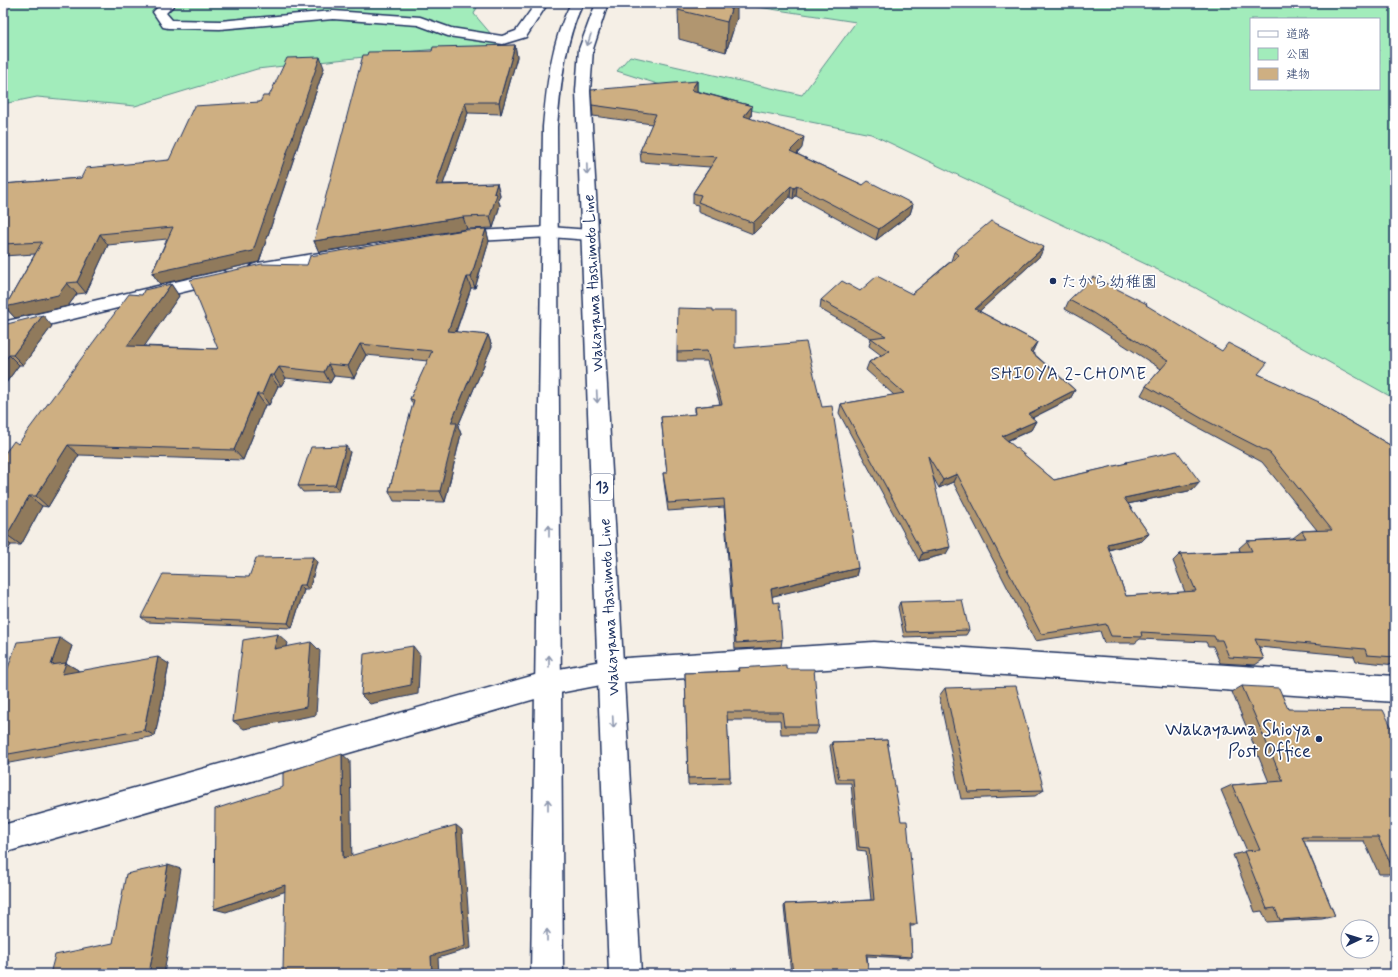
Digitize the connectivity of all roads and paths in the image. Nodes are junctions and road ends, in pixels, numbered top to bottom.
1 (170, 3) edge
2 (542, 3) edge
3 (576, 3) edge
4 (602, 3) edge
5 (550, 232) junction
6 (590, 235) junction
7 (444, 239) edge
8 (351, 254) edge
9 (3, 329) edge
10 (611, 671) junction
11 (549, 683) junction
12 (1395, 689) edge
13 (3, 839) edge
14 (547, 974) edge
15 (625, 974) edge

1 - 2 main road
3 - 5 main road
4 -> 6 main road, Wakayama Hashimoto Line / 13
5 - 6 main road
5 - 7 main road
11 -> 5 main road
6 -> 10 main road, Wakayama Hashimoto Line / 13
8 - 9 main road
10 - 11 main road
10 - 12 main road
10 -> 15 main road, Wakayama Hashimoto Line / 13
11 - 13 main road
14 -> 11 main road

